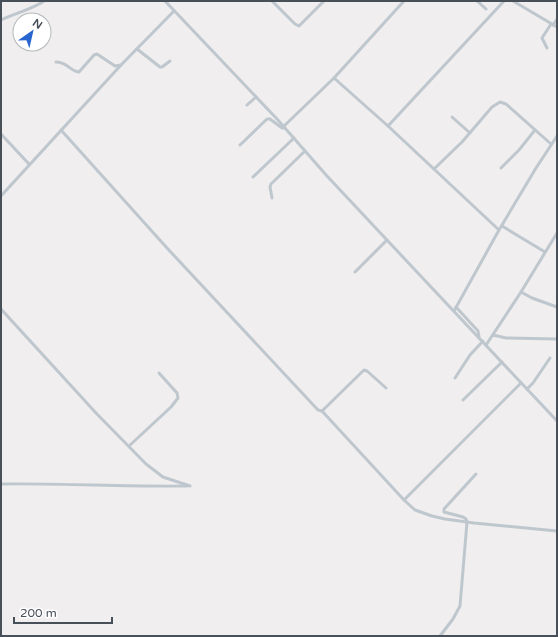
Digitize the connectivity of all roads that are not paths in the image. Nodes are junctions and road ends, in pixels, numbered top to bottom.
1 (44, 1) edge
2 (165, 1) edge
3 (272, 1) edge
4 (324, 1) edge
5 (404, 1) edge
6 (477, 1) edge
7 (504, 1) edge
8 (513, 1) edge
9 (486, 9) dead end
10 (174, 11) junction
11 (557, 19) edge
12 (1, 20) edge
13 (552, 24) junction
14 (557, 27) edge
15 (547, 48) dead end
16 (137, 50) junction
17 (170, 61) dead end
18 (56, 62) dead end
19 (121, 65) junction
20 (334, 78) junction
21 (256, 97) junction
22 (246, 106) dead end
23 (452, 118) dead end
24 (388, 126) junction
25 (284, 127) junction
26 (61, 130) junction
27 (535, 130) junction
28 (470, 133) junction
29 (1, 134) edge
30 (557, 136) edge
31 (294, 138) junction
32 (551, 144) junction
33 (240, 145) dead end
34 (305, 151) junction
35 (29, 164) junction
36 (501, 168) dead end
37 (434, 169) junction
38 (253, 177) dead end
39 (1, 196) edge
40 (272, 198) dead end
41 (502, 226) junction
42 (499, 230) junction
43 (557, 233) edge
44 (387, 240) junction
45 (545, 252) junction
46 (355, 272) dead end
47 (521, 292) junction
48 (456, 307) junction
49 (557, 307) edge
50 (1, 309) edge
51 (454, 311) junction
52 (492, 336) junction
53 (479, 337) junction
54 (557, 339) edge
55 (483, 341) junction
56 (486, 345) junction
57 (550, 358) dead end
58 (502, 362) junction
59 (159, 373) dead end
60 (454, 378) dead end
61 (521, 383) junction
62 (386, 388) dead end
63 (527, 389) junction
64 (463, 400) dead end
65 (322, 411) junction
66 (557, 421) edge
67 (129, 446) junction
68 (476, 474) dead end
69 (1, 484) edge
70 (404, 500) junction
71 (467, 522) junction
72 (557, 531) edge
73 (440, 636) edge

1 - 12 street
2 - 10 street
3 - 4 street
5 - 20 street
6 - 9 street
7 - 24 street
8 - 13 street
10 - 16 street
10 - 21 street
11 - 13 street
13 - 14 street
13 - 15 street
16 - 17 street
16 - 19 street
18 - 19 street
19 - 26 street
20 - 24 street
20 - 25 street
21 - 22 street
21 - 25 street
23 - 28 street
24 - 37 street
25 - 31 street
25 - 33 street
26 - 35 street
26 - 65 street
27 - 28 street
27 - 32 street
27 - 36 street
28 - 37 street
29 - 35 street
30 - 32 street
31 - 34 street
31 - 38 street
32 - 41 street
34 - 40 street
34 - 44 street
35 - 39 street
37 - 42 street
41 - 42 street
41 - 45 street
42 - 48 street
43 - 45 street
44 - 46 street
44 - 51 street
45 - 47 street
47 - 49 street
47 - 52 street
48 - 51 street
48 - 53 street
50 - 67 street
51 - 53 street
52 - 54 street
52 - 56 street
53 - 55 street
55 - 56 street
55 - 60 street
56 - 58 street
57 - 63 street
58 - 61 street
58 - 64 street
59 - 67 street
61 - 63 street
61 - 70 street
62 - 65 street
63 - 66 street
65 - 70 street
67 - 69 street
68 - 71 street
70 - 71 street
71 - 72 street
71 - 73 street

